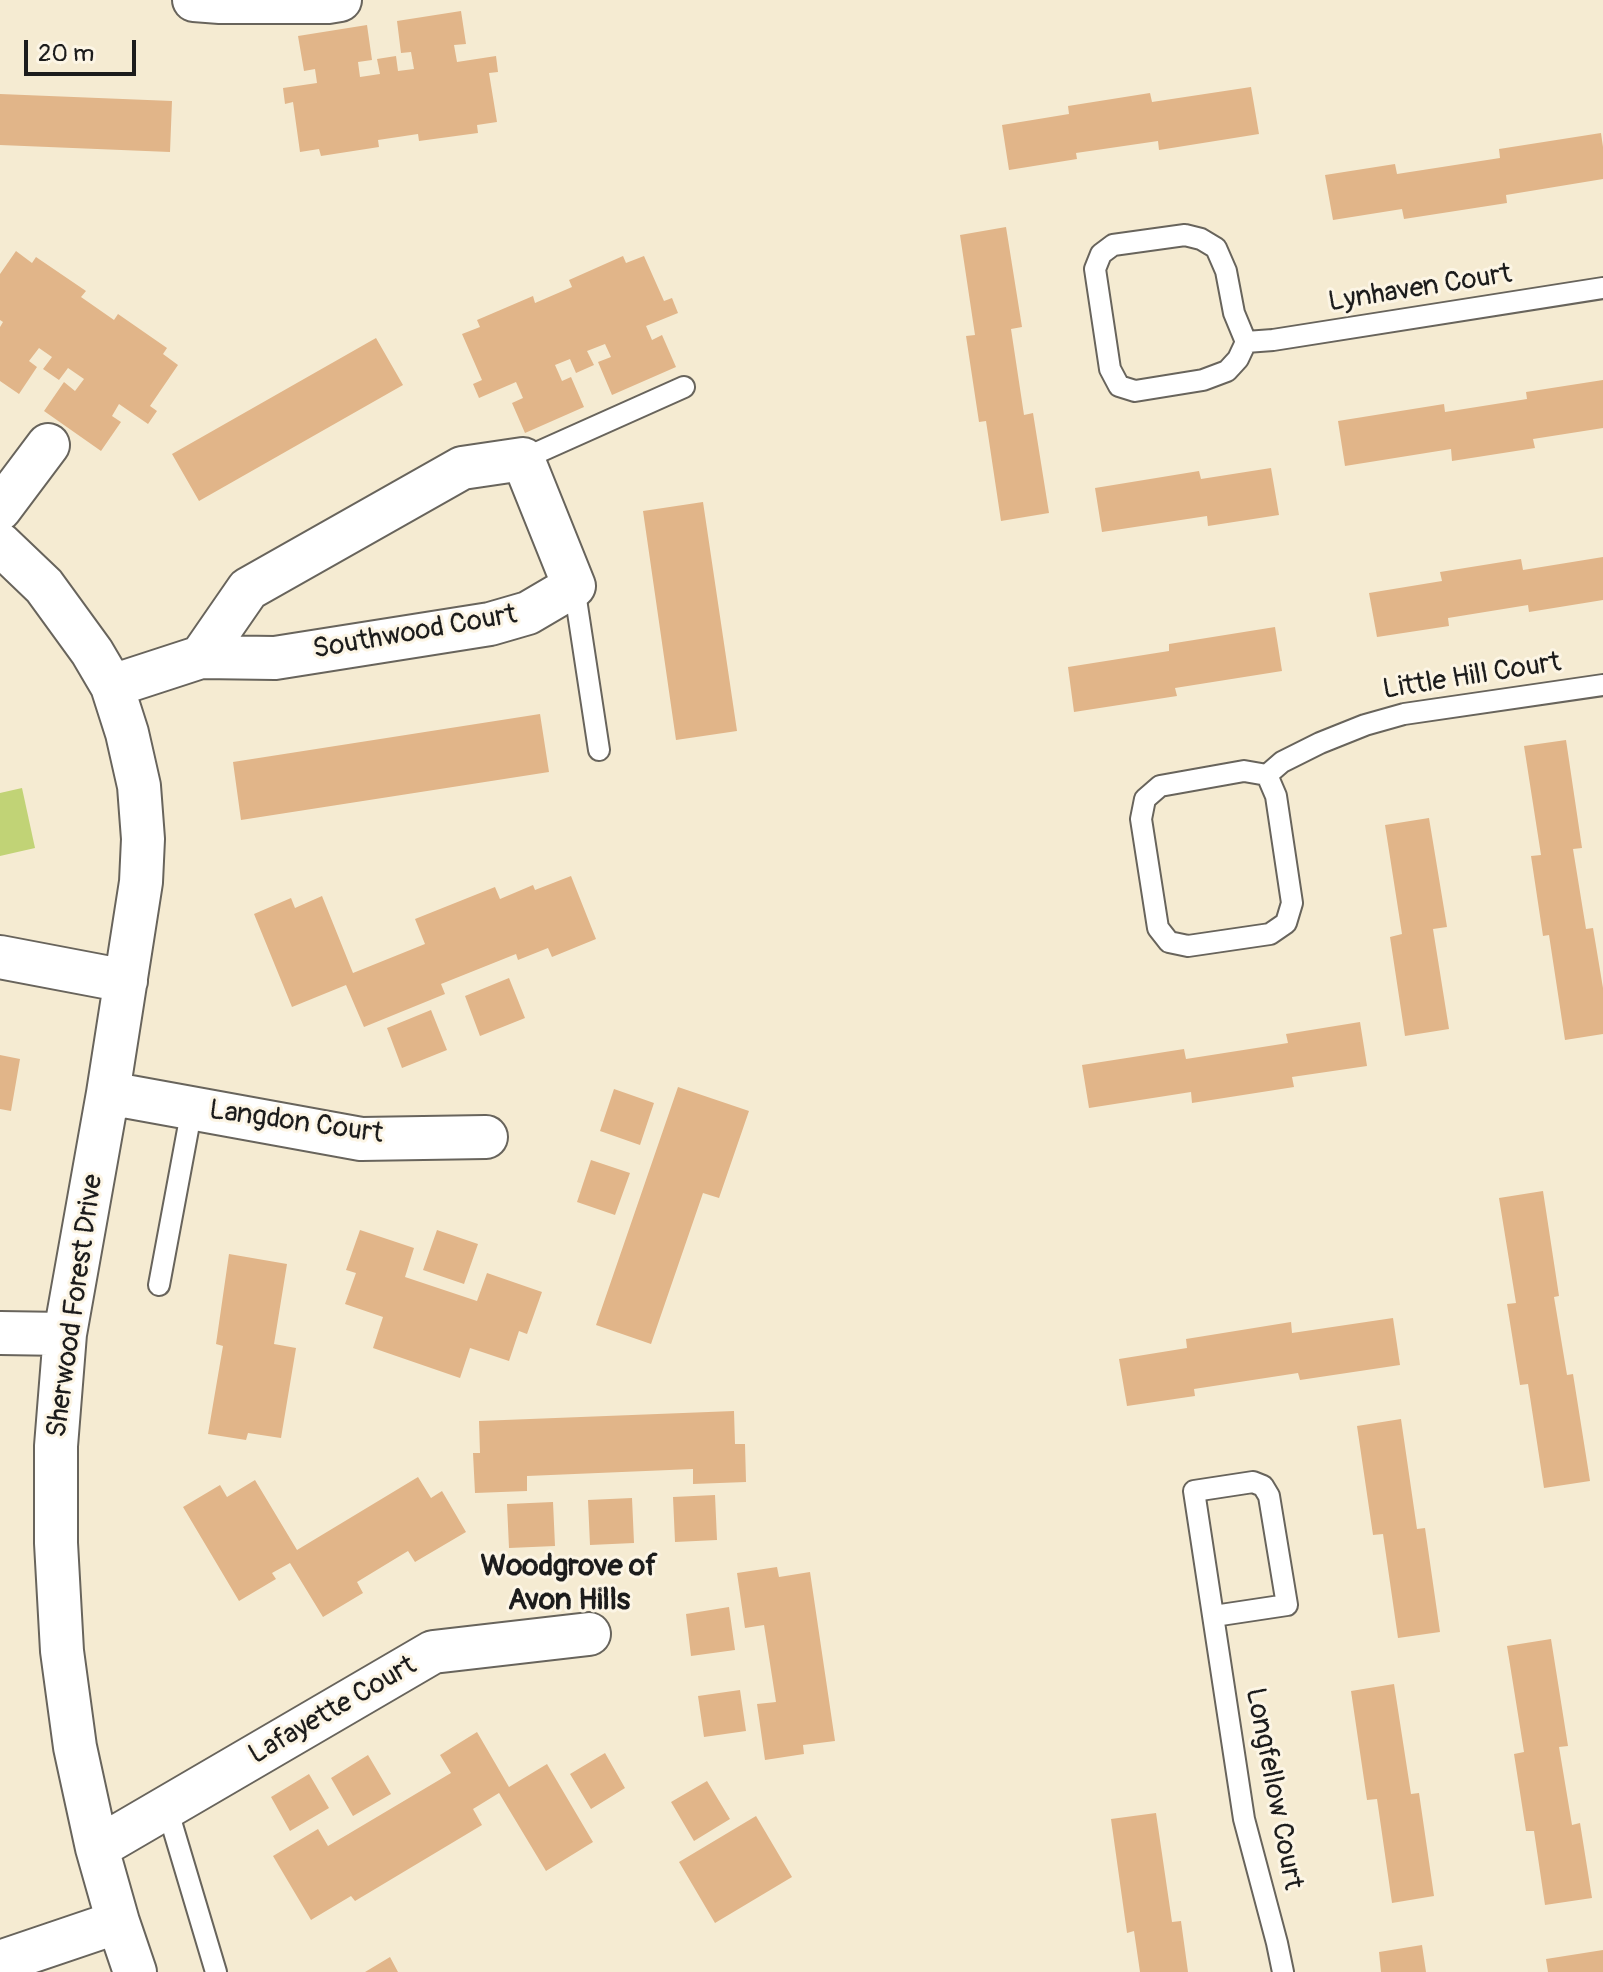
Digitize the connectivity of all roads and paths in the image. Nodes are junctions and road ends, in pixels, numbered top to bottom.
1 (194, 0) edge
2 (340, 0) edge
3 (1603, 288) edge
4 (1246, 342) junction
5 (684, 387) dead end
6 (48, 445) dead end
7 (523, 459) junction
8 (0, 509) edge
9 (0, 544) edge
10 (574, 586) junction
11 (201, 657) junction
12 (1603, 685) edge
13 (112, 686) junction
14 (599, 750) dead end
15 (1267, 775) junction
16 (0, 957) edge
17 (126, 981) junction
18 (108, 1093) junction
19 (192, 1108) junction
20 (486, 1137) dead end
21 (159, 1285) dead end
22 (0, 1333) edge
23 (65, 1334) junction
24 (1214, 1616) junction
25 (589, 1634) dead end
26 (167, 1808) junction
27 (97, 1848) junction
28 (118, 1922) junction
29 (0, 1962) edge
30 (135, 1972) edge
31 (216, 1972) edge
32 (1283, 1972) edge

1 - 2 street
3 - 4 lane, Lynhaven Court
4 - 4 lane
5 - 7 lane
6 - 8 street
7 - 10 street
7 - 11 street
9 - 13 street, Sherwood Forest Drive
10 - 11 street, Southwood Court
10 - 14 lane
11 - 13 street, Southwood Court
12 - 15 lane, Little Hill Court
13 - 17 street, Sherwood Forest Drive
15 - 15 lane
16 - 17 street
17 - 18 street, Sherwood Forest Drive
18 - 19 street, Langdon Court
18 - 23 street, Sherwood Forest Drive
19 - 20 street, Langdon Court
19 - 21 lane
22 - 23 street
23 - 27 street, Sherwood Forest Drive
24 - 24 lane, Longfellow Court
24 - 32 lane, Longfellow Court
25 - 26 street, Lafayette Court
26 - 27 street, Lafayette Court
26 - 31 lane
27 - 28 street, Sherwood Forest Drive
28 - 29 street
28 - 30 street, Sherwood Forest Drive

